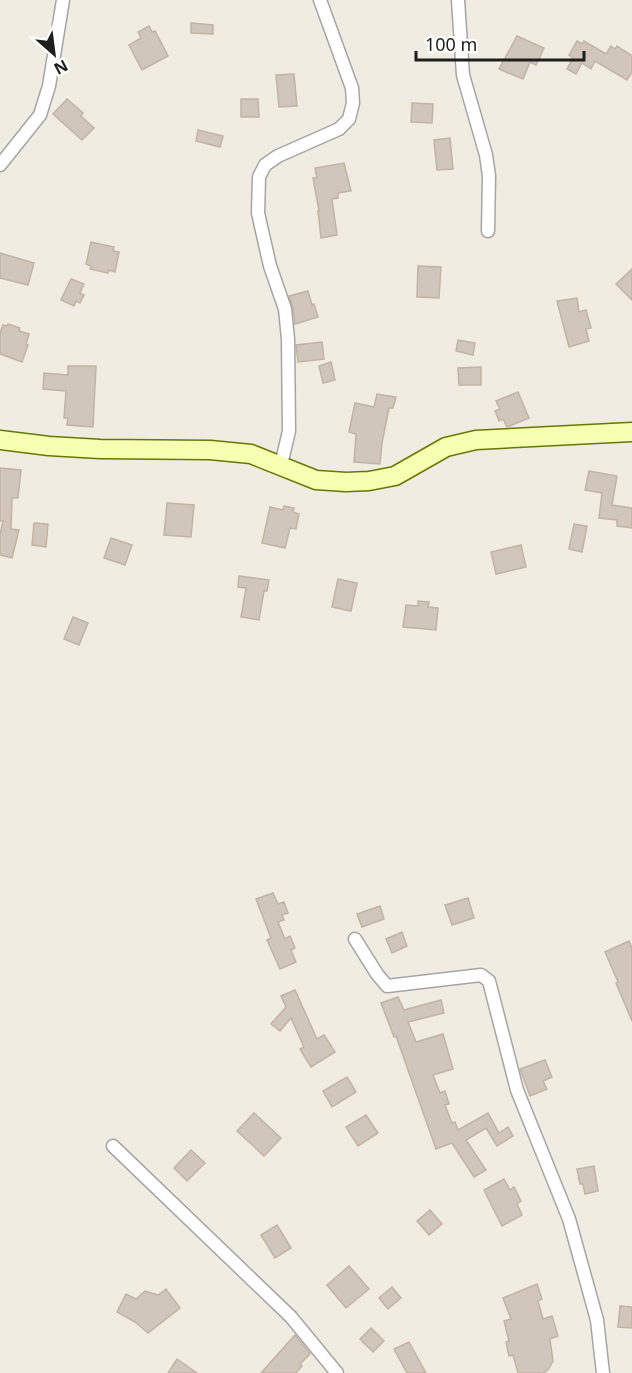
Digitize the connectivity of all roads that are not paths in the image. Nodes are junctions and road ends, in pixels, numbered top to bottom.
1 (63, 0) edge
2 (320, 0) edge
3 (458, 0) edge
4 (0, 165) edge
5 (488, 231) dead end
6 (632, 432) edge
7 (0, 440) edge
8 (281, 465) junction
9 (355, 939) dead end
10 (113, 1146) dead end
11 (337, 1373) edge
12 (603, 1373) edge

1 - 4 street
2 - 8 street
3 - 5 street
6 - 8 street
7 - 8 street
9 - 12 street
10 - 11 street

